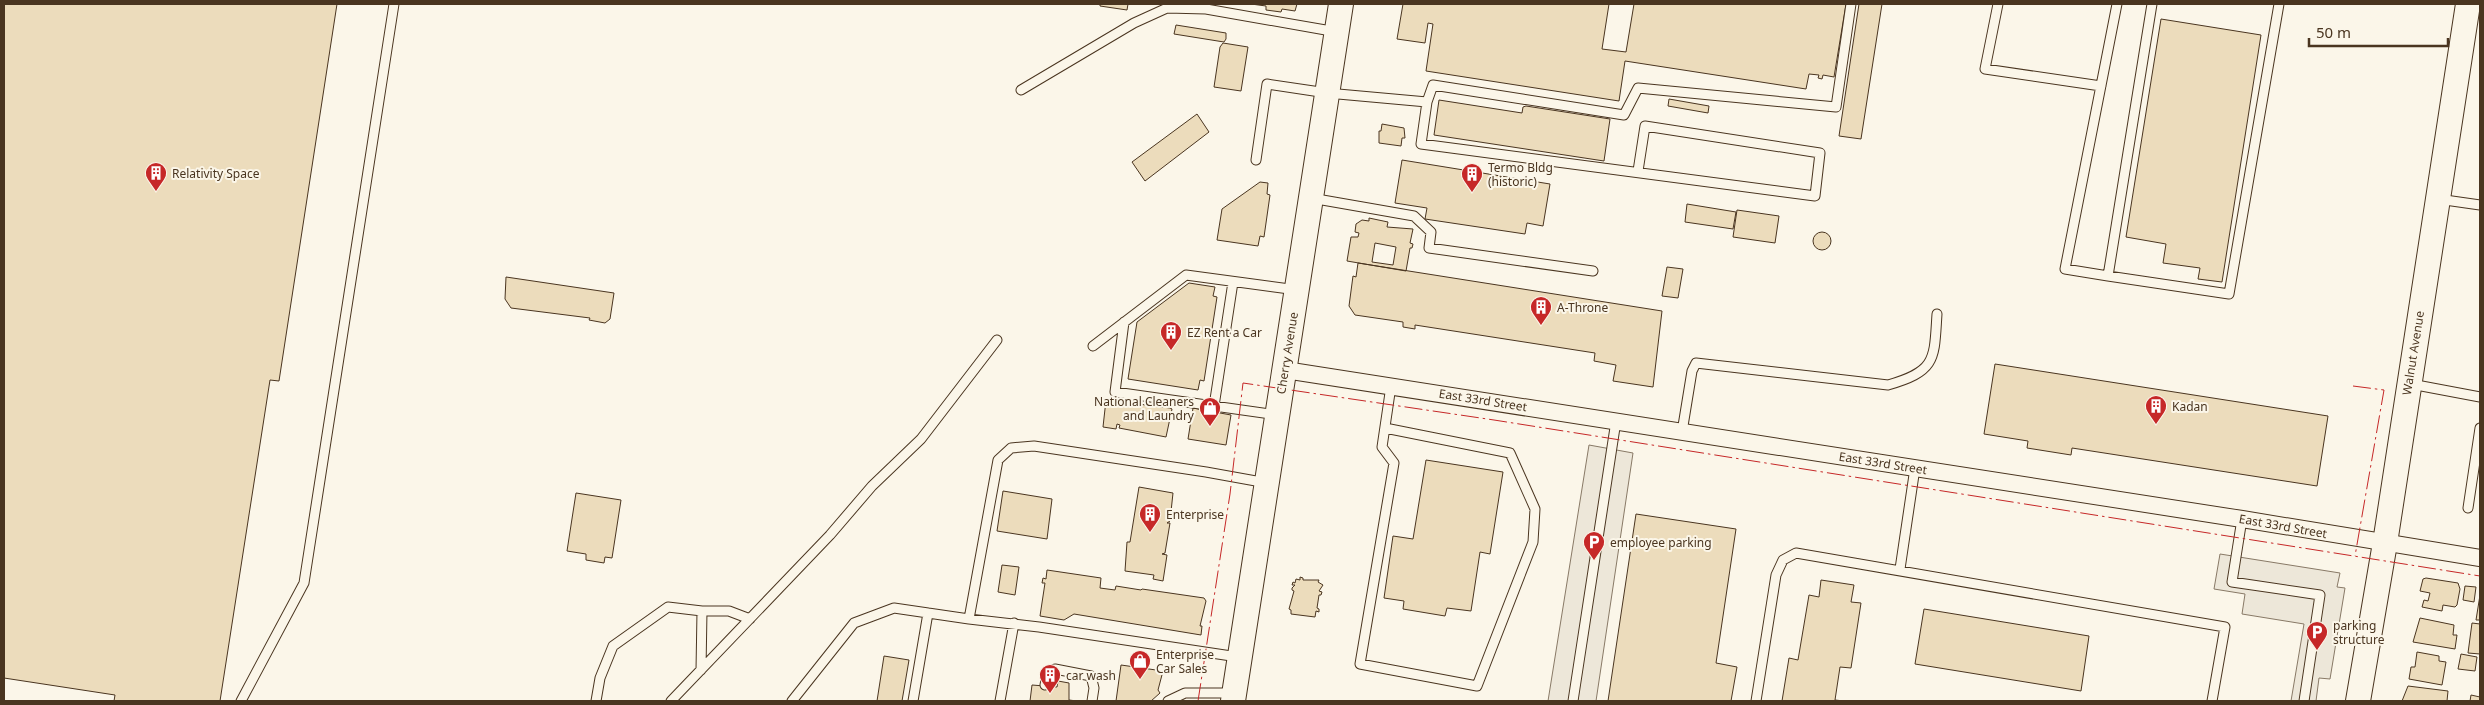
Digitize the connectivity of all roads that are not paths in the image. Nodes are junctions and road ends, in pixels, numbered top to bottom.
1 (394, 4) edge
2 (1341, 4) edge
3 (1850, 4) edge
4 (1998, 4) edge
5 (2117, 4) edge
6 (2152, 4) edge
7 (2279, 4) edge
8 (2468, 4) edge
9 (1337, 32) junction
10 (2101, 86) junction
11 (1021, 90) dead end
12 (1327, 93) junction
13 (1427, 102) junction
14 (1256, 160) dead end
15 (1638, 171) junction
16 (1311, 198) junction
17 (2437, 198) junction
18 (2480, 205) edge
19 (1593, 271) dead end
20 (2108, 276) junction
21 (1233, 282) junction
22 (1297, 290) junction
23 (1937, 314) dead end
24 (1124, 322) junction
25 (997, 340) dead end
26 (1093, 346) dead end
27 (1285, 370) junction
28 (2408, 384) junction
29 (1390, 386) junction
30 (2480, 397) edge
31 (1214, 406) junction
32 (1278, 415) junction
33 (1616, 421) junction
34 (1385, 428) junction
35 (2480, 428) edge
36 (1682, 432) junction
37 (1915, 468) junction
38 (1267, 483) junction
39 (2468, 508) dead end
40 (2242, 519) junction
41 (2385, 543) junction
42 (2480, 558) edge
43 (1900, 569) junction
44 (702, 611) junction
45 (928, 613) junction
46 (750, 619) junction
47 (969, 619) junction
48 (1014, 623) junction
49 (1240, 657) junction
50 (701, 670) junction
51 (1045, 685) dead end
52 (1234, 697) edge
53 (241, 701) edge
54 (596, 701) edge
55 (671, 701) edge
56 (792, 701) edge
57 (913, 701) edge
58 (1000, 701) edge
59 (1092, 701) edge
60 (1168, 701) edge
61 (1573, 701) edge
62 (1756, 701) edge
63 (2212, 701) edge
64 (2304, 701) edge
65 (2358, 701) edge

1 - 53 lane
2 - 9 main road, Cherry Avenue
3 - 13 lane
4 - 10 lane
5 - 10 lane
6 - 20 lane
7 - 20 lane
8 - 17 main road, Walnut Avenue
9 - 11 lane
9 - 12 main road, Cherry Avenue
10 - 20 lane
12 - 13 lane
12 - 14 lane
12 - 16 main road, Cherry Avenue
13 - 15 lane
15 - 15 lane
16 - 19 lane
16 - 22 main road, Cherry Avenue
17 - 18 lane
17 - 28 main road, Walnut Avenue
21 - 22 lane
21 - 24 lane
21 - 31 lane
22 - 27 main road, Cherry Avenue
23 - 36 lane
24 - 26 lane
24 - 31 lane
25 - 46 lane
27 - 29 street, East 33rd Street
27 - 32 main road, Cherry Avenue
28 - 30 lane
28 - 41 main road, Walnut Avenue
29 - 33 street, East 33rd Street
29 - 34 lane
31 - 32 lane
32 - 38 main road, Cherry Avenue
33 - 36 street, East 33rd Street
33 - 61 lane
34 - 34 lane
35 - 39 lane
36 - 37 street, East 33rd Street
37 - 40 street, East 33rd Street
37 - 43 lane
38 - 47 lane
38 - 49 main road, Cherry Avenue
40 - 41 street, East 33rd Street
40 - 64 lane
41 - 42 street, East 33rd Street
41 - 65 main road, Walnut Avenue
43 - 62 lane
43 - 63 lane
44 - 46 lane
44 - 50 lane
44 - 54 lane
45 - 47 lane
45 - 56 lane
45 - 57 lane
46 - 50 lane
47 - 48 lane
48 - 49 lane
48 - 58 lane
49 - 52 main road, Cherry Avenue
50 - 55 lane
51 - 59 lane
52 - 60 lane

